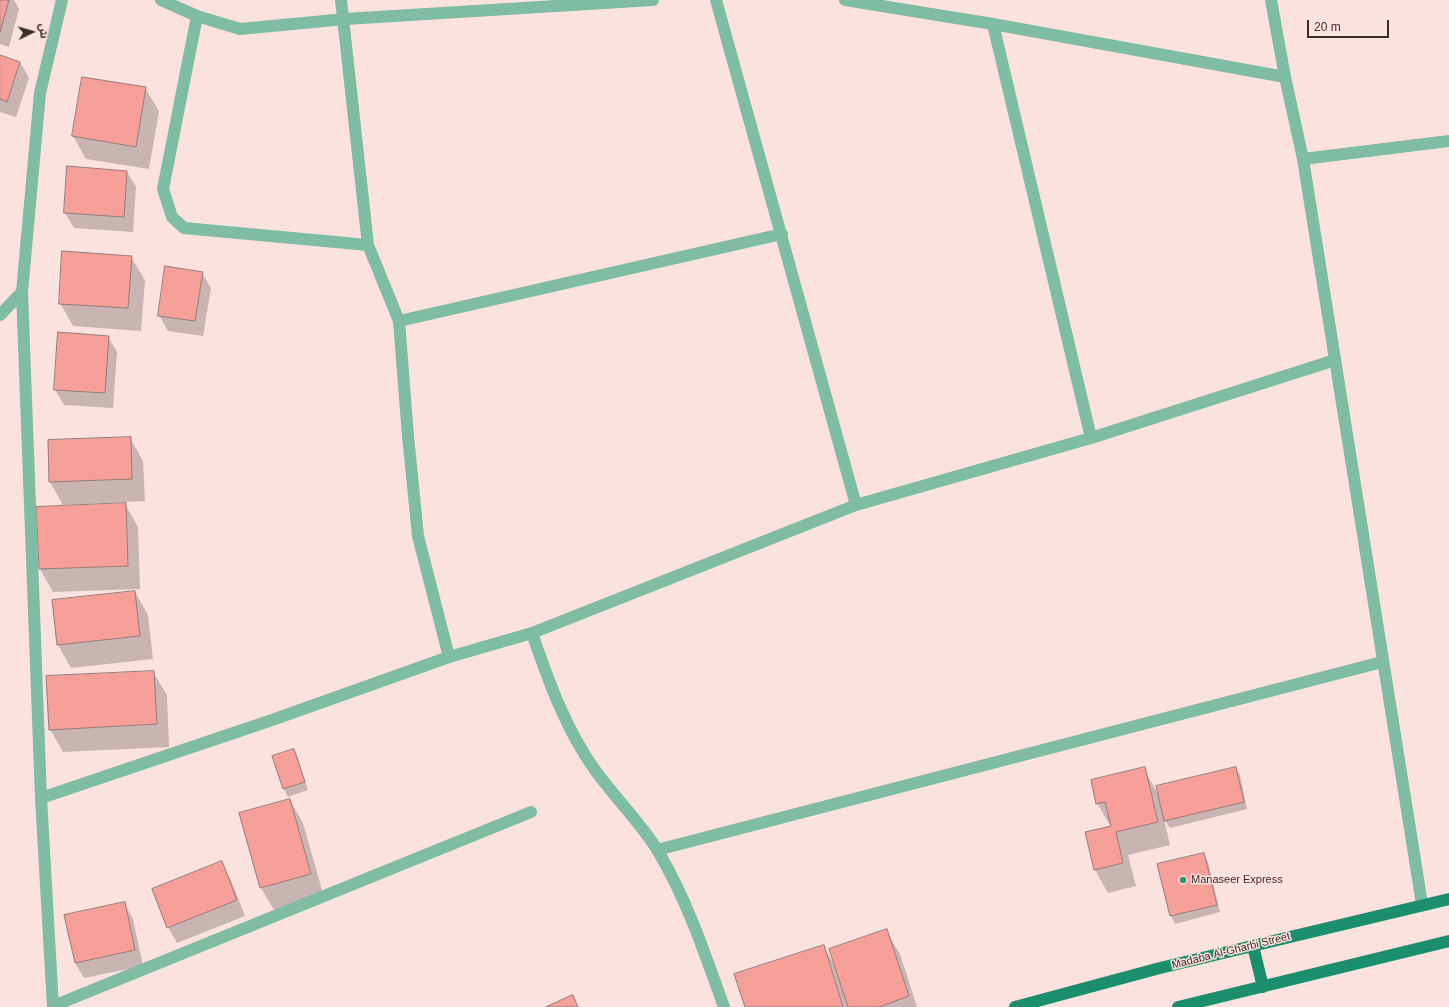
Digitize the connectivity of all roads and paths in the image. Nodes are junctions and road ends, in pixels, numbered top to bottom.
1 (62, 0) edge
2 (161, 0) edge
3 (341, 0) edge
4 (653, 0) edge
5 (716, 0) edge
6 (845, 0) edge
7 (1271, 0) edge
8 (197, 16) junction
9 (345, 19) junction
10 (993, 24) junction
11 (1285, 77) junction
12 (1449, 141) edge
13 (1303, 159) junction
14 (782, 234) junction
15 (368, 245) junction
16 (22, 292) junction
17 (0, 315) edge
18 (399, 321) junction
19 (1335, 360) junction
20 (1091, 438) junction
21 (856, 505) junction
22 (532, 633) junction
23 (449, 657) junction
24 (1382, 662) junction
25 (41, 798) junction
26 (531, 812) dead end
27 (657, 850) junction
28 (1449, 899) edge
29 (1422, 904) junction
30 (1449, 941) edge
31 (1253, 946) junction
32 (1263, 987) junction
33 (53, 1006) edge
34 (724, 1007) edge
35 (1015, 1007) edge
36 (1178, 1007) edge

1 - 16 street
2 - 8 street
3 - 9 street
4 - 9 street
5 - 14 street
6 - 10 street
7 - 11 street
8 - 9 street
8 - 15 street
9 - 15 street
10 - 11 street
10 - 20 street
11 - 13 street
12 - 13 street
13 - 19 street
14 - 18 street
14 - 21 street
15 - 18 street
16 - 17 street
16 - 25 street
18 - 23 street
19 - 20 street
19 - 24 street
20 - 21 street
21 - 22 street
22 - 23 street
22 - 27 street
23 - 25 street
24 - 27 street
24 - 29 street
25 - 33 street
26 - 33 street
27 - 34 street
28 - 29 main road, Madaba Al-Gharbi Street
29 - 31 main road, Madaba Al-Gharbi Street
30 - 32 main road
31 - 32 main road
31 - 35 main road, Madaba Al-Gharbi Street
32 - 36 main road

